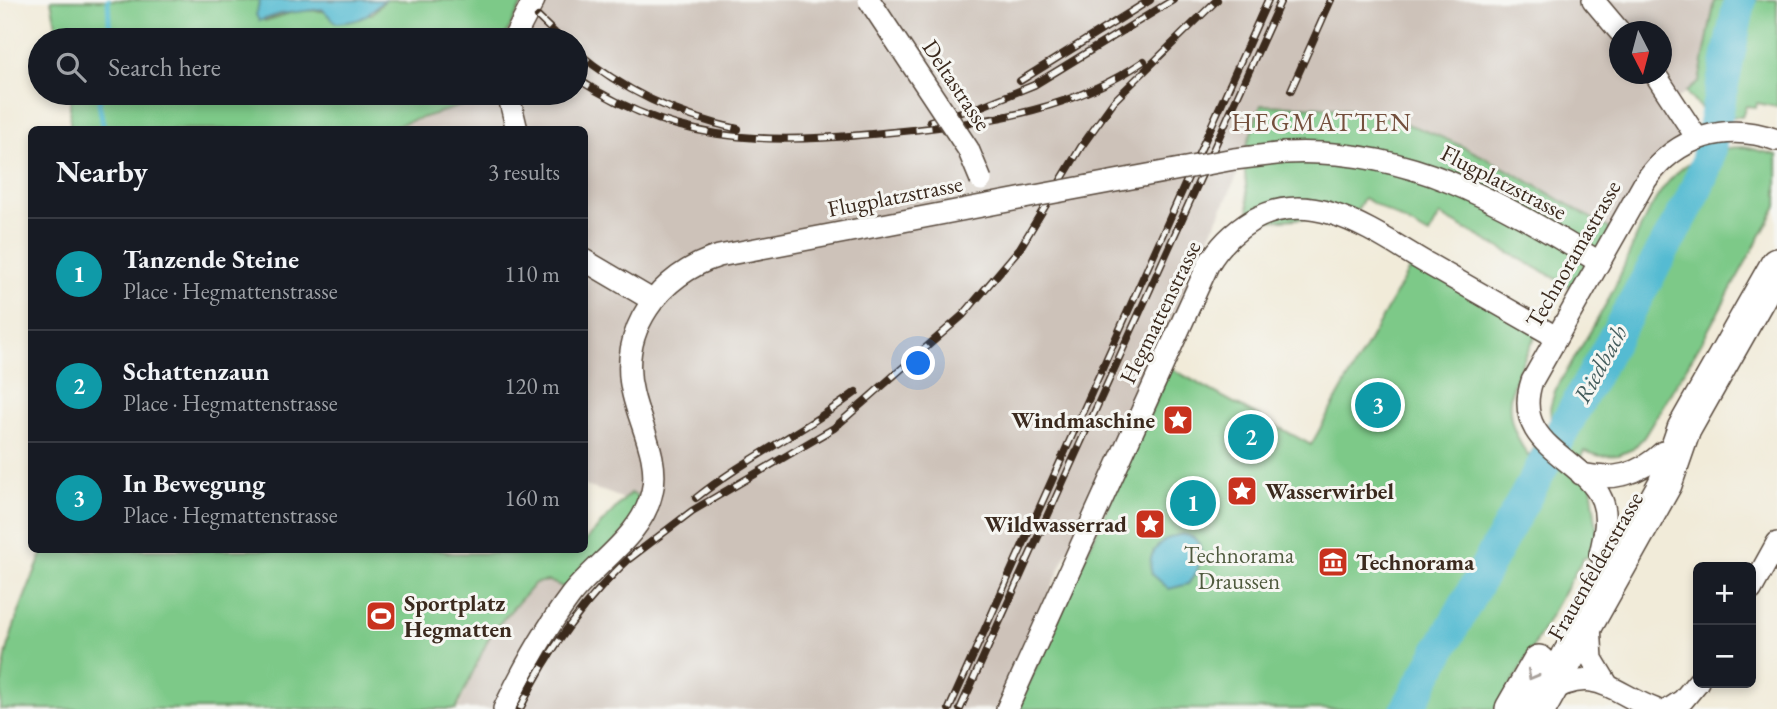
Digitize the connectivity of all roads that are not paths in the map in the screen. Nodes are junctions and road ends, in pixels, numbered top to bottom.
1 (534, 0) edge
2 (869, 0) edge
3 (1593, 0) edge
4 (1611, 21) edge
5 (519, 28) edge
6 (1662, 84) edge
7 (511, 105) edge
8 (516, 126) edge
9 (1702, 137) junction
10 (1777, 140) edge
11 (988, 205) junction
12 (588, 262) edge
13 (1599, 262) junction
14 (1777, 265) edge
15 (652, 300) junction
16 (1556, 337) junction
17 (1674, 440) junction
18 (1572, 468) junction
19 (1777, 543) edge
20 (1600, 554) junction
21 (1756, 581) edge
22 (1592, 615) junction
23 (1607, 684) junction
24 (1693, 688) edge
25 (1543, 701) edge
26 (1008, 708) edge
27 (504, 709) edge
28 (1513, 709) edge
29 (1655, 709) edge
30 (1669, 709) edge

1 - 5 street
2 - 11 street, Deltastrasse, bridge
3 - 4 street
6 - 9 street
7 - 8 street
9 - 10 street
9 - 13 street, Technoramastrasse
11 - 13 street, Flugplatzstrasse, bridge
11 - 15 street, Flugplatzstrasse
12 - 15 street
13 - 16 street, Technoramastrasse
14 - 17 main road, Frauenfelderstrasse
15 - 27 street, Flugplatzstrasse
16 - 18 street, Technoramastrasse
16 - 26 street, Hegmattenstrasse
17 - 18 street
17 - 20 main road, Frauenfelderstrasse
17 - 22 main road, Frauenfelderstrasse
18 - 20 street, Technoramastrasse
19 - 21 street
20 -> 28 main road, Frauenfelderstrasse
22 - 23 street
22 - 25 main road, Frauenfelderstrasse
23 - 25 street
23 - 29 street
24 - 30 street

